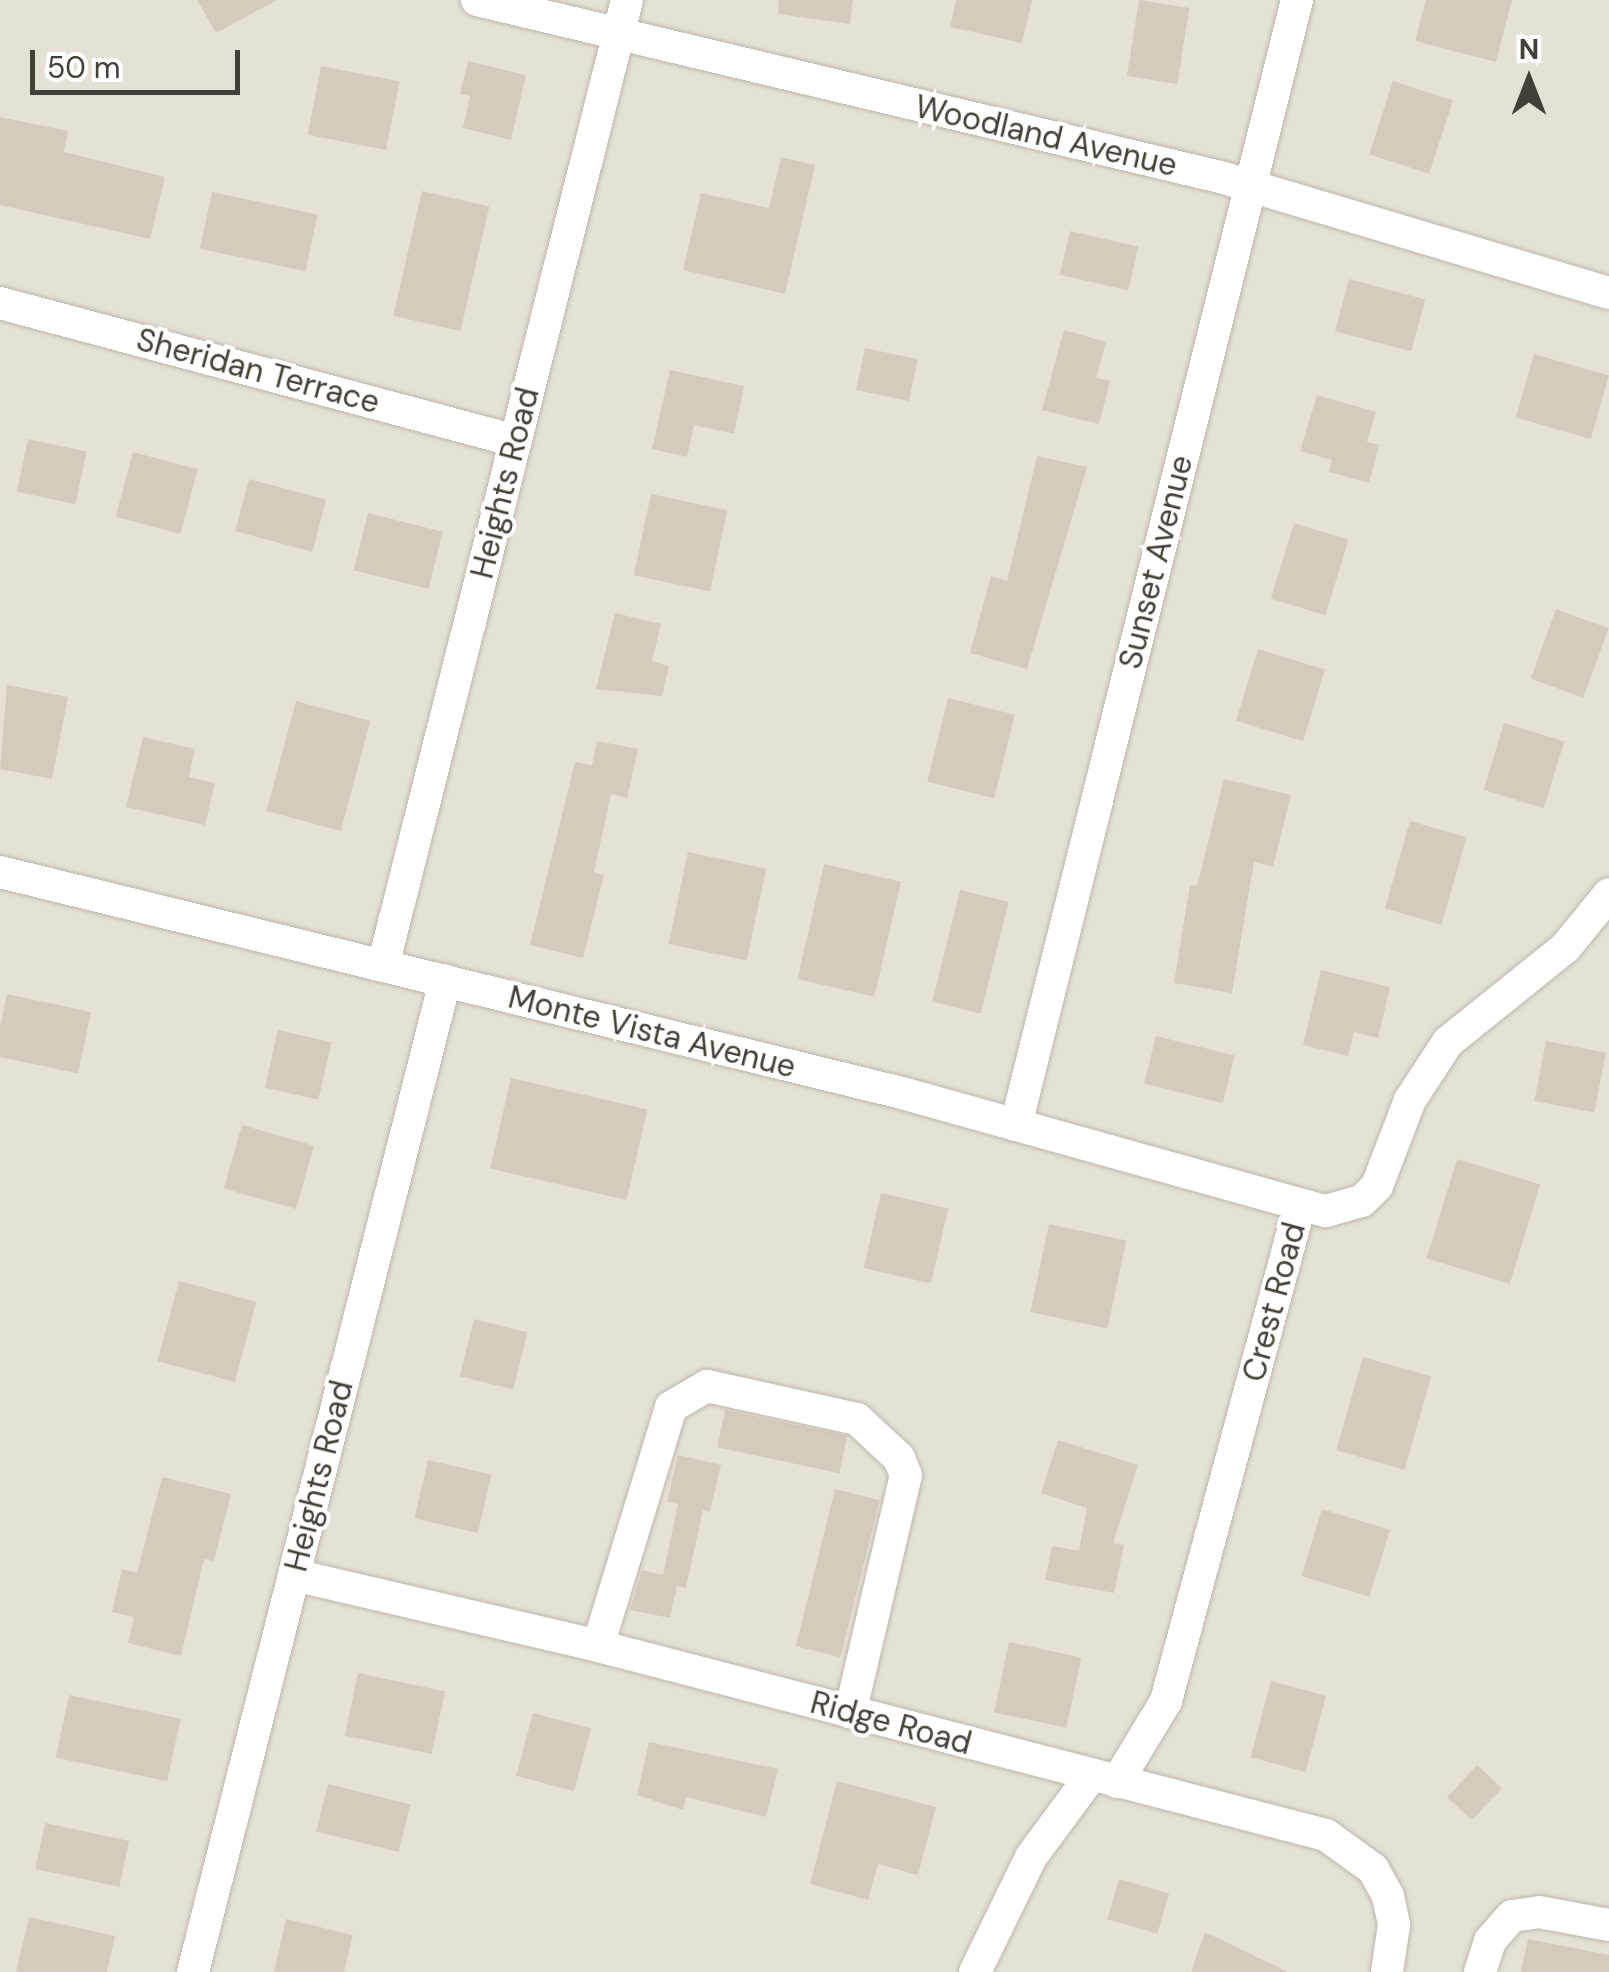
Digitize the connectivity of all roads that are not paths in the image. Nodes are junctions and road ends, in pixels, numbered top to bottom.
1 (478, 0) edge
2 (627, 0) edge
3 (1297, 0) edge
4 (618, 34) junction
5 (1250, 185) junction
6 (1609, 293) edge
7 (0, 303) edge
8 (516, 441) junction
9 (0, 872) edge
10 (1609, 894) edge
11 (383, 966) junction
12 (444, 981) junction
13 (1016, 1125) junction
14 (1300, 1205) junction
15 (294, 1575) junction
16 (598, 1646) junction
17 (850, 1712) junction
18 (1104, 1779) junction
19 (1609, 1924) edge
20 (193, 1972) edge
21 (975, 1972) edge
22 (1387, 1972) edge
23 (1480, 1972) edge

1 - 4 street, Woodland Avenue
2 - 4 street, Heights Road
3 - 5 street, Sunset Avenue
4 - 5 street, Woodland Avenue
4 - 8 street, Heights Road
5 - 6 street, Woodland Avenue
5 - 13 street, Sunset Avenue
7 - 8 street, Sheridan Terrace
8 - 11 street, Heights Road
9 - 11 street, Monte Vista Avenue
10 - 14 street, Crest Road
11 - 12 street, Monte Vista Avenue
12 - 13 street, Monte Vista Avenue
12 - 15 street, Heights Road
13 - 14 street, Monte Vista Avenue
14 - 18 street, Crest Road
15 - 16 street, Ridge Road
15 - 20 street, Heights Road
16 - 17 street, Ridge Road
16 - 17 street
17 - 18 street, Ridge Road
18 - 21 street, Crest Road
18 - 22 street, Ridge Road
19 - 23 street

